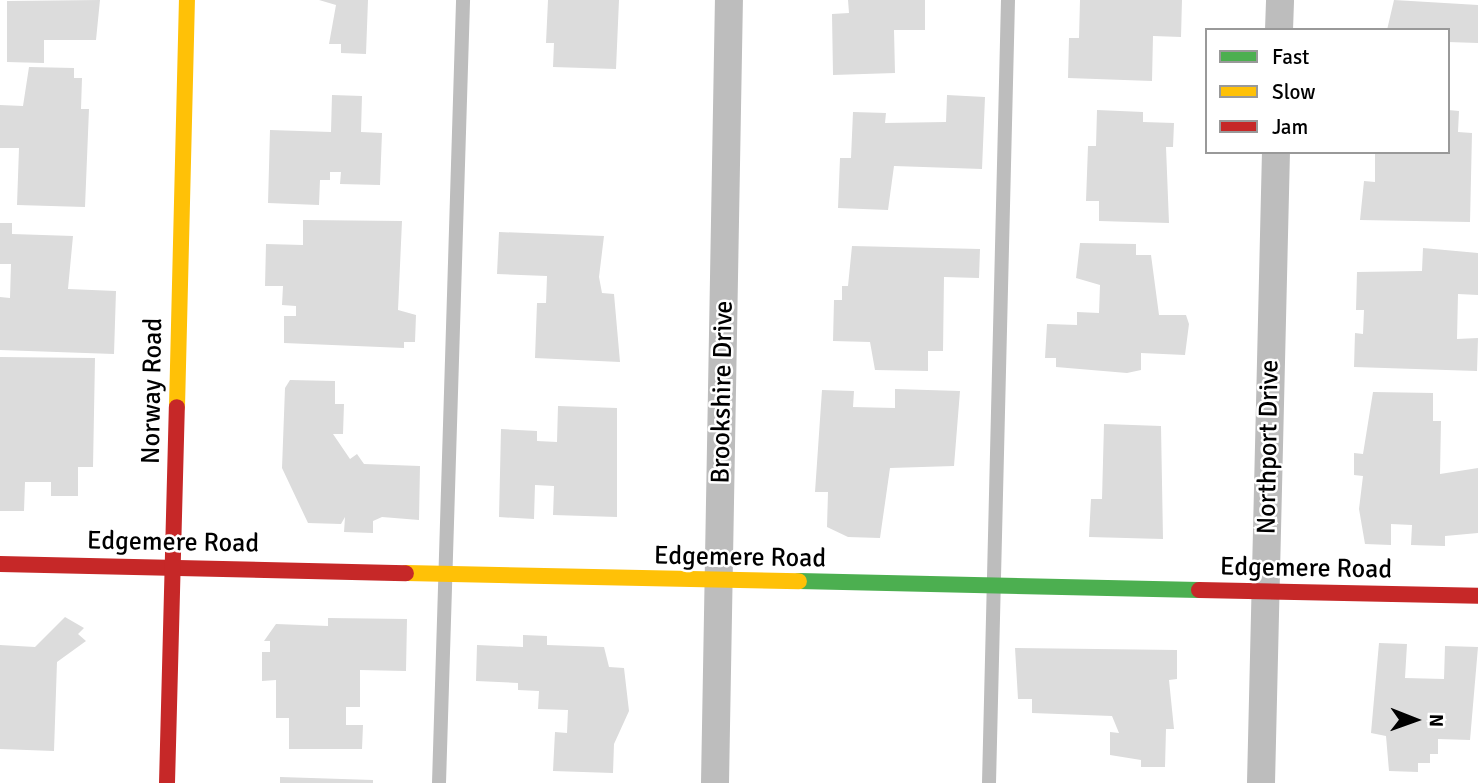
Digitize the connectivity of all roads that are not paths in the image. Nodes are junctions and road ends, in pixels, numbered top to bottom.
1 (187, 0) edge
2 (463, 0) edge
3 (729, 0) edge
4 (1008, 0) edge
5 (1280, 0) edge
6 (1279, 28) edge
7 (1276, 154) edge
8 (0, 564) edge
9 (173, 568) junction
10 (444, 575) junction
11 (719, 582) junction
12 (994, 589) junction
13 (1265, 593) junction
14 (1478, 596) edge
15 (167, 783) edge
16 (439, 783) edge
17 (715, 783) edge
18 (989, 783) edge
19 (1261, 783) edge

1 - 9 street, Norway Road
2 - 10 lane
3 - 11 street, Brookshire Drive
4 - 12 lane
5 - 6 street
7 - 13 street, Northport Drive
8 - 9 street, Edgemere Road
9 - 10 street, Edgemere Road
9 - 15 street, Norway Road
10 - 11 street, Edgemere Road
10 - 16 lane
11 - 12 street, Edgemere Road
11 - 17 street, Brookshire Drive
12 - 13 street, Edgemere Road
12 - 18 lane
13 - 14 street, Edgemere Road
13 - 19 street, Northport Drive

